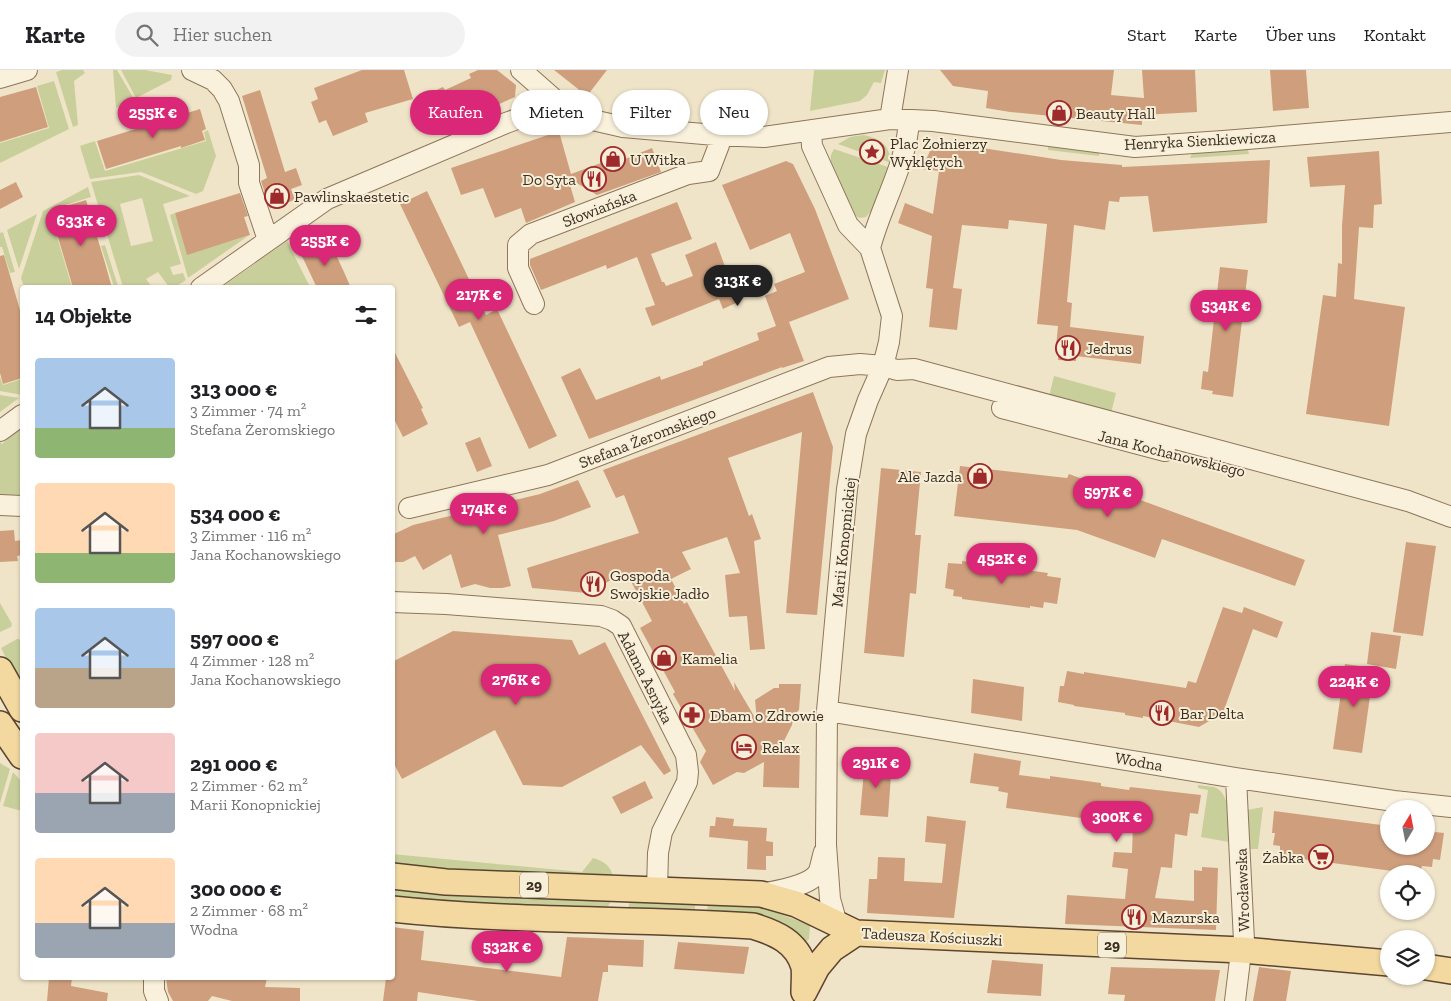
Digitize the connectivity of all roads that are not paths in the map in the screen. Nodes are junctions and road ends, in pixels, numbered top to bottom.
1 (27, 70) edge
2 (192, 70) edge
3 (521, 70) edge
4 (898, 70) edge
5 (0, 78) edge
6 (544, 90) edge
7 (899, 119) junction
8 (511, 121) edge
9 (602, 122) edge
10 (1451, 122) edge
11 (811, 131) junction
12 (700, 133) edge
13 (719, 135) joint
14 (268, 240) junction
15 (870, 248) junction
16 (205, 285) edge
17 (534, 304) dead end
18 (890, 368) junction
19 (20, 416) edge
20 (0, 431) edge
21 (0, 505) edge
22 (20, 506) edge
23 (409, 508) dead end
24 (1451, 516) edge
25 (1451, 530) edge
26 (395, 602) edge
27 (0, 670) edge
28 (12, 702) edge
29 (827, 711) junction
30 (1236, 778) junction
31 (1451, 806) edge
32 (826, 845) junction
33 (395, 876) edge
34 (658, 890) junction
35 (761, 894) junction
36 (395, 909) edge
37 (847, 928) junction
38 (1242, 950) junction
39 (1380, 962) edge
40 (1435, 969) edge
41 (1451, 971) edge
42 (154, 980) edge
43 (802, 996) edge
44 (158, 1001) edge
45 (1235, 1001) edge

1 - 5 street
2 - 14 street
3 - 6 street, Henryka Sienkiewicza
4 - 7 street
7 - 10 street, Henryka Sienkiewicza
7 - 11 street, Henryka Sienkiewicza
7 - 15 street
8 - 14 street
9 - 12 street, Henryka Sienkiewicza
11 - 13 street, Henryka Sienkiewicza
11 - 15 street, Marii Konopnickiej
13 - 17 street, Słowiańska
14 - 16 street
15 - 18 street, Marii Konopnickiej
18 - 23 street, Stefana Żeromskiego
18 - 24 street, Jana Kochanowskiego
18 - 25 street, Jana Kochanowskiego
18 - 29 street, Marii Konopnickiej
19 - 20 street
21 - 22 street
26 - 34 street, Adama Asnyka
27 - 28 main road
29 - 30 street, Wodna
29 - 32 street, Marii Konopnickiej
30 - 31 street, Wodna
30 - 38 street, Wrocławska
32 - 35 street, Marii Konopnickiej
32 - 37 street, Marii Konopnickiej
33 - 34 main road, Tadeusza Kościuszki / 29
34 - 35 main road, Tadeusza Kościuszki / 29
35 - 37 main road, Tadeusza Kościuszki / 29
36 - 43 main road, 29
37 - 38 main road, Tadeusza Kościuszki / 29
37 - 43 main road
38 - 39 main road, Tadeusza Kościuszki / 29
38 - 45 street, Wrocławska
40 - 41 main road
42 - 44 street

